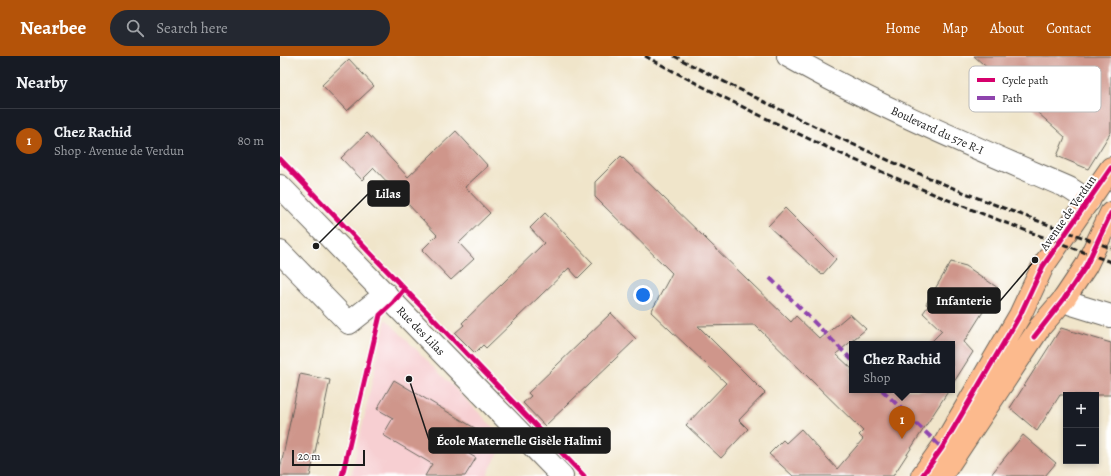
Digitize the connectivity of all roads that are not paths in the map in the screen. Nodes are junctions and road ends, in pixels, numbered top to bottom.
1 (788, 56) edge
2 (1111, 168) edge
3 (280, 186) edge
4 (1089, 201) junction
5 (1111, 213) edge
6 (280, 252) edge
7 (386, 294) junction
8 (1064, 299) junction
9 (1111, 316) edge
10 (562, 476) edge
11 (922, 476) edge
12 (941, 476) edge

1 - 4 street, Boulevard du 57e R-I
2 - 4 main road, Avenue de Verdun
3 - 7 street, Rue des Lilas
4 - 11 main road, Avenue de Verdun
5 - 8 main road
6 - 7 street
7 - 10 street, Rue des Lilas
8 - 9 street
8 - 12 main road

